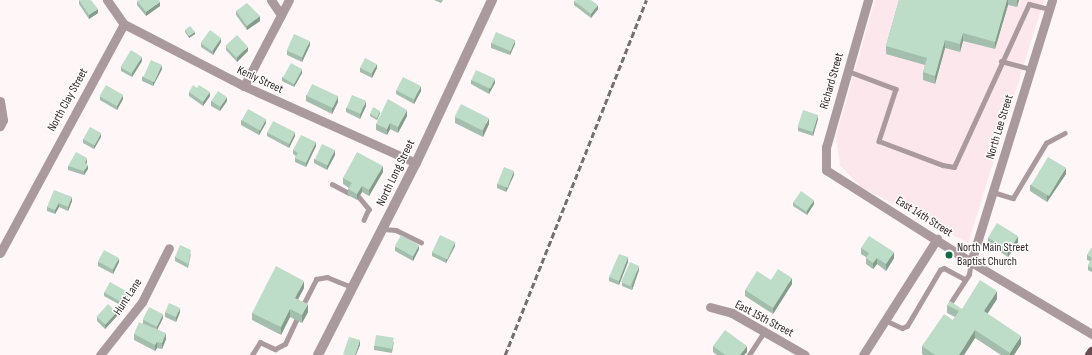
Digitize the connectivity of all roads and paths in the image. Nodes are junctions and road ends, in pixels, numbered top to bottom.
1 (107, 0) edge
2 (271, 0) edge
3 (289, 0) edge
4 (492, 0) edge
5 (868, 0) edge
6 (1029, 2) edge
7 (1051, 4) edge
8 (282, 16) junction
9 (124, 24) junction
10 (1001, 61) junction
11 (1031, 69) junction
12 (848, 71) junction
13 (244, 86) junction
14 (0, 101) edge
15 (0, 126) edge
16 (1065, 133) dead end
17 (416, 163) junction
18 (826, 170) joint
19 (332, 184) dead end
20 (993, 192) junction
21 (349, 193) edge
22 (359, 197) edge
23 (364, 220) dead end
24 (383, 229) junction
25 (937, 239) junction
26 (421, 242) dead end
27 (169, 248) dead end
28 (0, 253) edge
29 (972, 262) junction
30 (965, 279) junction
31 (354, 288) junction
32 (951, 302) edge
33 (710, 307) dead end
34 (301, 309) edge
35 (296, 320) edge
36 (885, 320) junction
37 (764, 332) junction
38 (1092, 334) edge
39 (100, 355) edge
40 (252, 355) edge
41 (318, 355) edge
42 (749, 355) edge
43 (805, 355) edge
44 (863, 355) edge

1 - 9 street, Kenly Street
2 - 8 street
3 - 8 street
4 - 17 street, North Long Street
5 - 12 street, Richard Street
6 - 7 lane
6 - 10 lane
7 - 11 street, North Lee Street
8 - 13 street
9 - 13 street, Kenly Street
9 - 28 street, North Clay Street
10 - 11 lane
10 - 12 lane
11 - 20 street, North Lee Street
12 - 18 street, Richard Street
13 - 17 street, Kenly Street
14 - 15 street
16 - 20 lane
17 - 24 street, North Long Street
18 - 25 street, East 14th Street
19 - 21 lane
20 - 29 street, North Lee Street
22 - 23 lane
24 - 26 lane
24 - 31 street, North Long Street
25 - 29 street, East 14th Street
25 - 36 street
27 - 39 street, Hunt Lane
29 - 30 lane
29 - 38 street, East 14th Street
30 - 32 lane
30 - 36 lane
31 - 34 lane
31 - 41 street, North Long Street
33 - 37 street, East 15th Street
35 - 40 lane
36 - 44 street
37 - 42 lane
37 - 43 street, East 15th Street

